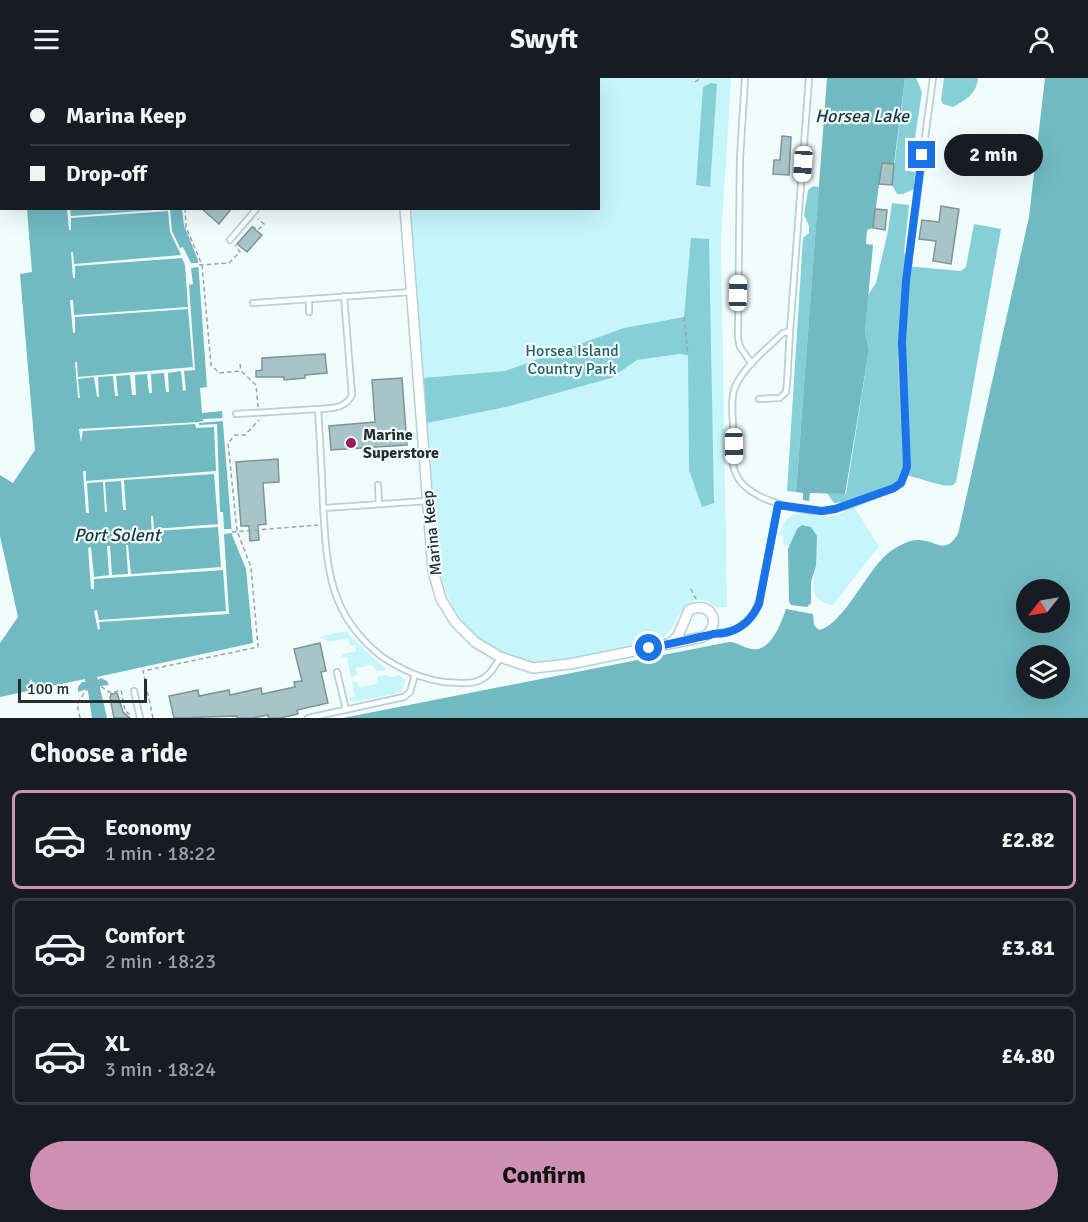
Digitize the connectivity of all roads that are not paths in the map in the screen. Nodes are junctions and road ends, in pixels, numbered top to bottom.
1 (745, 78) edge
2 (809, 78) edge
3 (933, 78) edge
4 (255, 210) edge
5 (405, 210) edge
6 (230, 240) dead end
7 (411, 292) junction
8 (344, 296) junction
9 (309, 299) junction
10 (253, 303) dead end
11 (309, 312) dead end
12 (790, 331) junction
13 (752, 364) junction
14 (759, 399) dead end
15 (318, 409) junction
16 (236, 414) dead end
17 (378, 484) dead end
18 (426, 501) junction
19 (379, 504) junction
20 (778, 505) junction
21 (324, 508) junction
22 (708, 635) junction
23 (669, 644) junction
24 (500, 657) junction
25 (337, 672) dead end
26 (415, 675) junction
27 (134, 691) dead end
28 (346, 710) junction
29 (140, 718) edge
30 (308, 718) edge

1 - 13 lane
2 - 12 lane
3 - 20 lane
4 - 6 lane
5 - 7 street, Marina Keep
7 - 8 lane
7 - 18 street, Marina Keep
8 - 9 lane
8 - 15 lane
9 - 10 lane
9 - 11 lane
12 - 13 lane
12 - 14 lane
13 - 20 lane
15 - 16 lane
15 - 21 lane
17 - 19 lane
18 - 19 lane
18 - 24 street, Marina Keep
19 - 21 lane
20 - 22 lane
21 - 26 lane
22 - 23 street, Marina Keep
22 - 23 street
23 - 24 street, Marina Keep
24 - 26 lane
25 - 28 lane
26 - 28 lane
27 - 29 lane
28 - 30 lane

